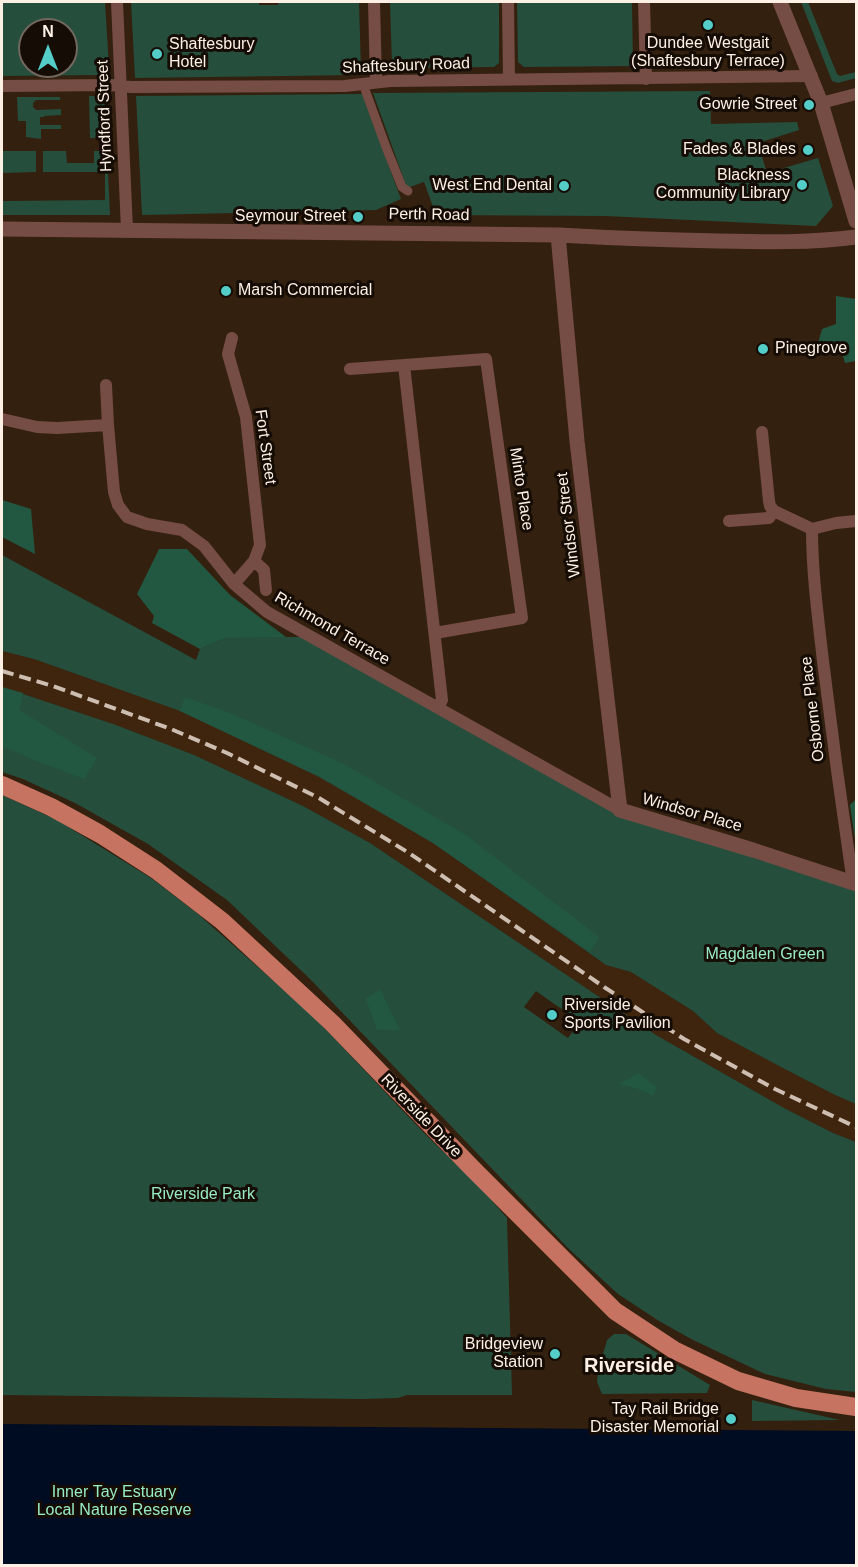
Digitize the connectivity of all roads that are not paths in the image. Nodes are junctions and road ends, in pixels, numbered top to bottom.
1 (117, 2) edge
2 (374, 2) edge
3 (508, 2) edge
4 (645, 2) edge
5 (780, 2) edge
6 (812, 76) junction
7 (646, 78) junction
8 (509, 80) junction
9 (376, 82) junction
10 (363, 84) junction
11 (2, 86) edge
12 (121, 86) junction
13 (856, 94) edge
14 (821, 103) junction
15 (408, 191) dead end
16 (856, 221) edge
17 (2, 229) edge
18 (127, 230) junction
19 (558, 235) junction
20 (856, 237) edge
21 (232, 338) dead end
22 (404, 365) junction
23 (350, 369) dead end
24 (106, 385) dead end
25 (2, 419) edge
26 (108, 425) junction
27 (762, 432) dead end
28 (774, 512) junction
29 (729, 521) dead end
30 (856, 521) edge
31 (812, 529) junction
32 (254, 561) junction
33 (234, 584) junction
34 (266, 590) dead end
35 (435, 633) junction
36 (438, 708) junction
37 (2, 784) edge
38 (620, 810) junction
39 (855, 884) edge
40 (856, 1407) edge

1 - 12 street, Hyndford Street
2 - 9 street
3 - 8 street
4 - 7 street
5 - 6 street
6 - 7 street, Shaftesbury Road
6 - 14 street
7 - 8 street, Shaftesbury Road
8 - 9 street, Shaftesbury Road
9 - 10 street, Shaftesbury Road
10 - 12 street, Shaftesbury Road
10 - 15 street
11 - 12 street, Shaftesbury Road
12 - 18 street, Hyndford Street
13 - 14 street
14 - 16 street
17 - 18 street, Perth Road
18 - 19 street, Perth Road
19 - 20 street, Perth Road
19 - 38 street, Windsor Street
21 - 32 street, Fort Street
22 - 23 street, Minto Place
22 - 35 street
22 - 35 street, Minto Place
24 - 26 street, Richmond Terrace
25 - 26 street
26 - 33 street, Richmond Terrace
27 - 28 street
28 - 29 street
28 - 31 street
30 - 31 street
31 - 39 street, Osborne Place
32 - 33 street
32 - 34 street
33 - 36 street, Richmond Terrace
35 - 36 street
36 - 38 street, Richmond Terrace
37 - 40 main road, Riverside Drive
38 - 39 street, Windsor Place

